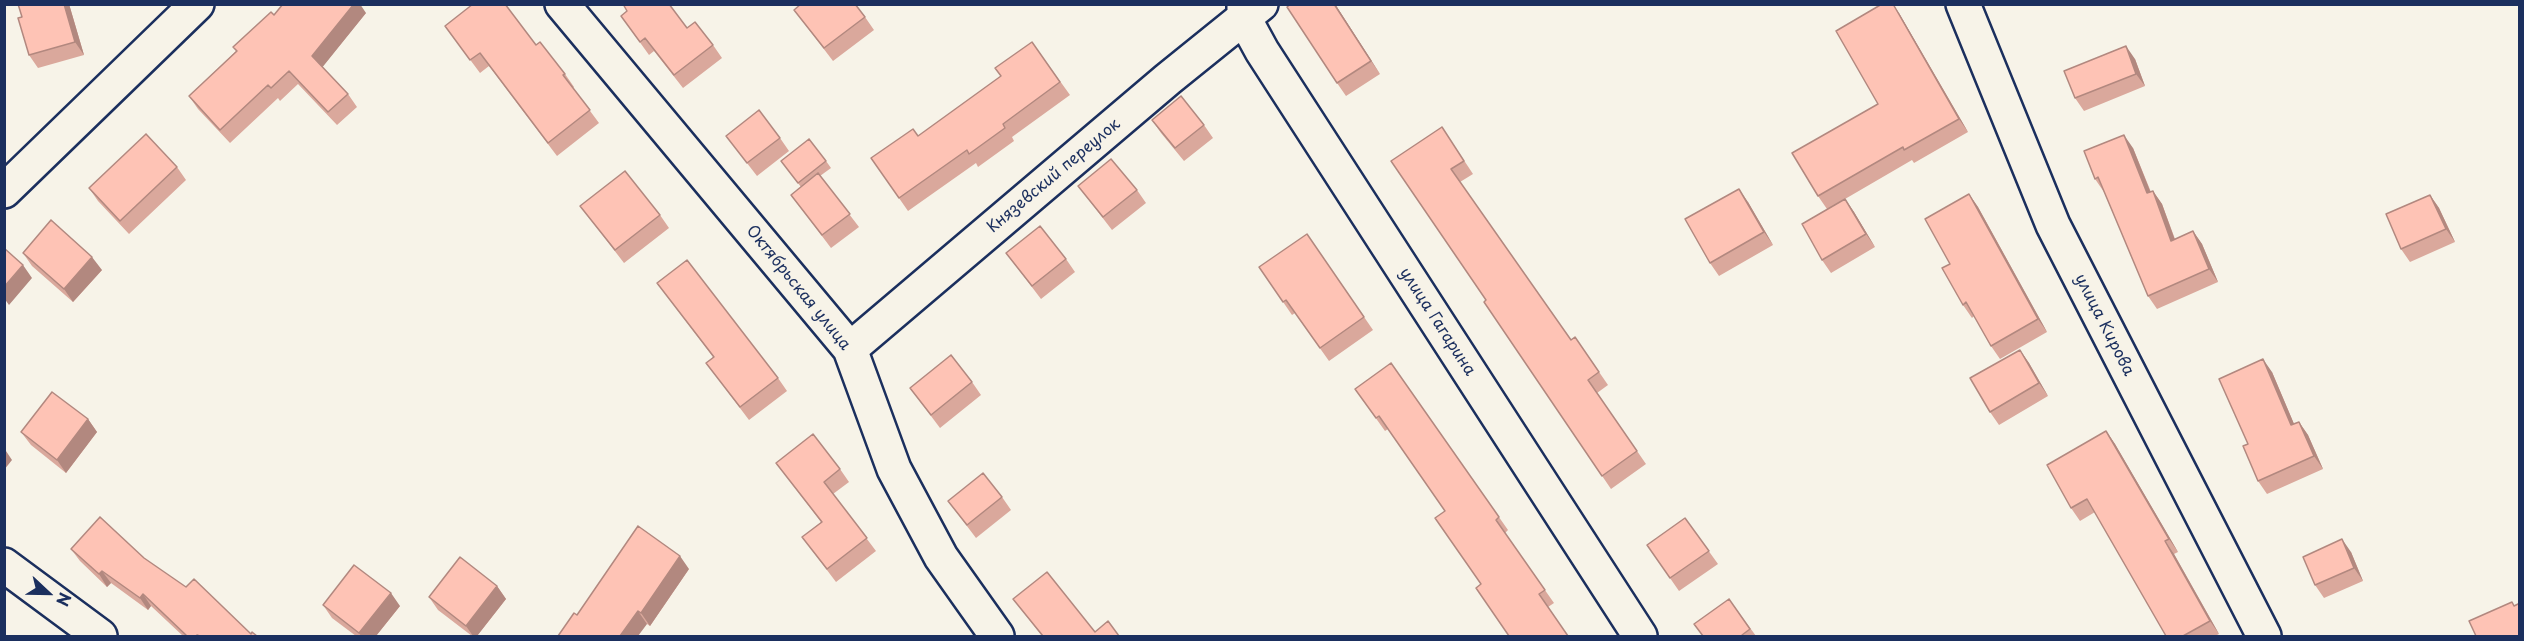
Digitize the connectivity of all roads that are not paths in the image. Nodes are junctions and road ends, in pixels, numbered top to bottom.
1 (197, 4) edge
2 (562, 4) edge
3 (1963, 4) edge
4 (1250, 9) edge
5 (4, 191) edge
6 (850, 349) junction
7 (4, 565) edge
8 (100, 636) edge
9 (997, 636) edge
10 (1640, 636) edge
11 (2264, 636) edge

1 - 5 street
2 - 6 street, Октябрьская улица
3 - 11 street, улица Кирова
4 - 6 street, Князевский переулок
4 - 10 street, улица Гагарина
6 - 9 street, Октябрьская улица
7 - 8 street

